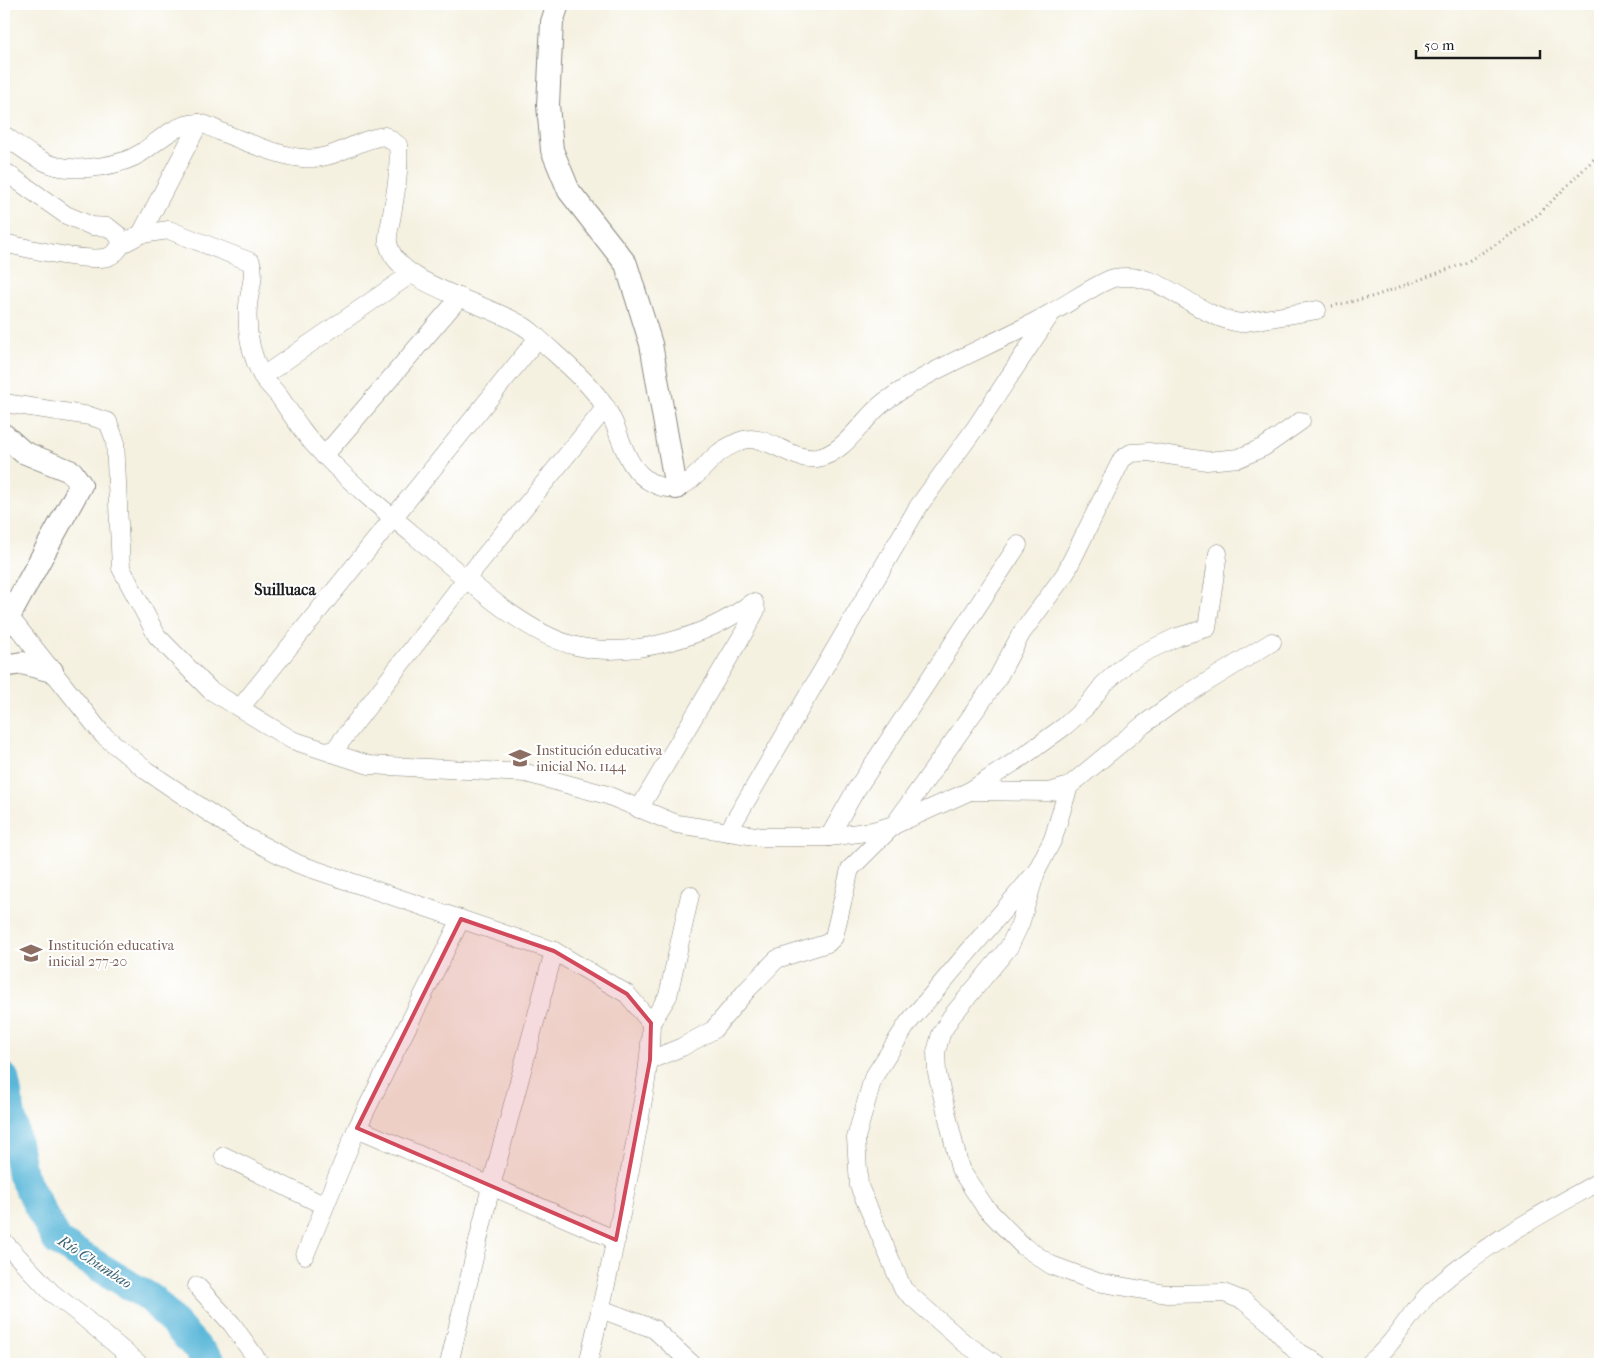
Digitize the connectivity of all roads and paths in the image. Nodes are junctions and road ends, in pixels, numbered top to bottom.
1 (558, 4) edge
2 (199, 123) junction
3 (4, 135) edge
4 (1600, 153) edge
5 (4, 171) edge
6 (141, 234) junction
7 (4, 243) edge
8 (122, 244) junction
9 (411, 274) junction
10 (460, 297) junction
11 (1317, 310) joint
12 (1051, 314) junction
13 (538, 338) junction
14 (263, 376) junction
15 (4, 403) edge
16 (606, 407) junction
17 (1301, 421) dead end
18 (4, 436) edge
19 (324, 456) junction
20 (676, 488) junction
21 (394, 518) junction
22 (1018, 545) dead end
23 (1218, 553) dead end
24 (466, 578) junction
25 (6, 617) edge
26 (1272, 642) dead end
27 (4, 666) edge
28 (52, 671) junction
29 (240, 708) junction
30 (332, 753) junction
31 (1069, 786) junction
32 (970, 791) junction
33 (639, 809) junction
34 (894, 825) junction
35 (728, 832) junction
36 (829, 837) junction
37 (1036, 872) junction
38 (690, 894) dead end
39 (461, 919) junction
40 (554, 952) junction
41 (651, 1023) junction
42 (650, 1060) junction
43 (357, 1128) junction
44 (224, 1156) dead end
45 (1600, 1181) edge
46 (491, 1186) junction
47 (325, 1206) junction
48 (616, 1240) junction
49 (4, 1242) edge
50 (305, 1255) dead end
51 (197, 1286) dead end
52 (601, 1309) junction
53 (139, 1364) edge
54 (260, 1364) edge
55 (449, 1364) edge
56 (588, 1364) edge
57 (692, 1364) edge
58 (995, 1364) edge
59 (1319, 1364) edge
60 (1369, 1364) edge

1 - 20 street
2 - 3 street
2 - 6 street
2 - 9 street
4 - 11 path
5 - 8 street
6 - 8 street
6 - 14 street
7 - 8 street
9 - 10 street
9 - 14 street
10 - 13 street
10 - 19 street
11 - 12 street
12 - 20 street
12 - 35 street
13 - 16 street
13 - 21 street
14 - 19 street
15 - 29 street
16 - 20 street
16 - 24 street
17 - 34 street
18 - 25 street
19 - 21 street
21 - 24 street
21 - 29 street
22 - 36 street
23 - 32 street
24 - 30 street
24 - 33 street
25 - 28 street
26 - 31 street
27 - 28 street
28 - 39 street
29 - 30 street
30 - 33 street
31 - 32 street
31 - 37 street
32 - 34 street
33 - 35 street
34 - 36 street
34 - 42 street
35 - 36 street
37 - 58 street
37 - 59 street
38 - 41 street
39 - 40 street
39 - 43 street
40 - 41 street
40 - 46 street
41 - 42 street
42 - 48 street
43 - 46 street
43 - 47 street
44 - 47 street
45 - 60 street
46 - 48 street
46 - 55 street
47 - 50 street
48 - 52 street
49 - 53 street
51 - 54 street
52 - 56 street
52 - 57 street

